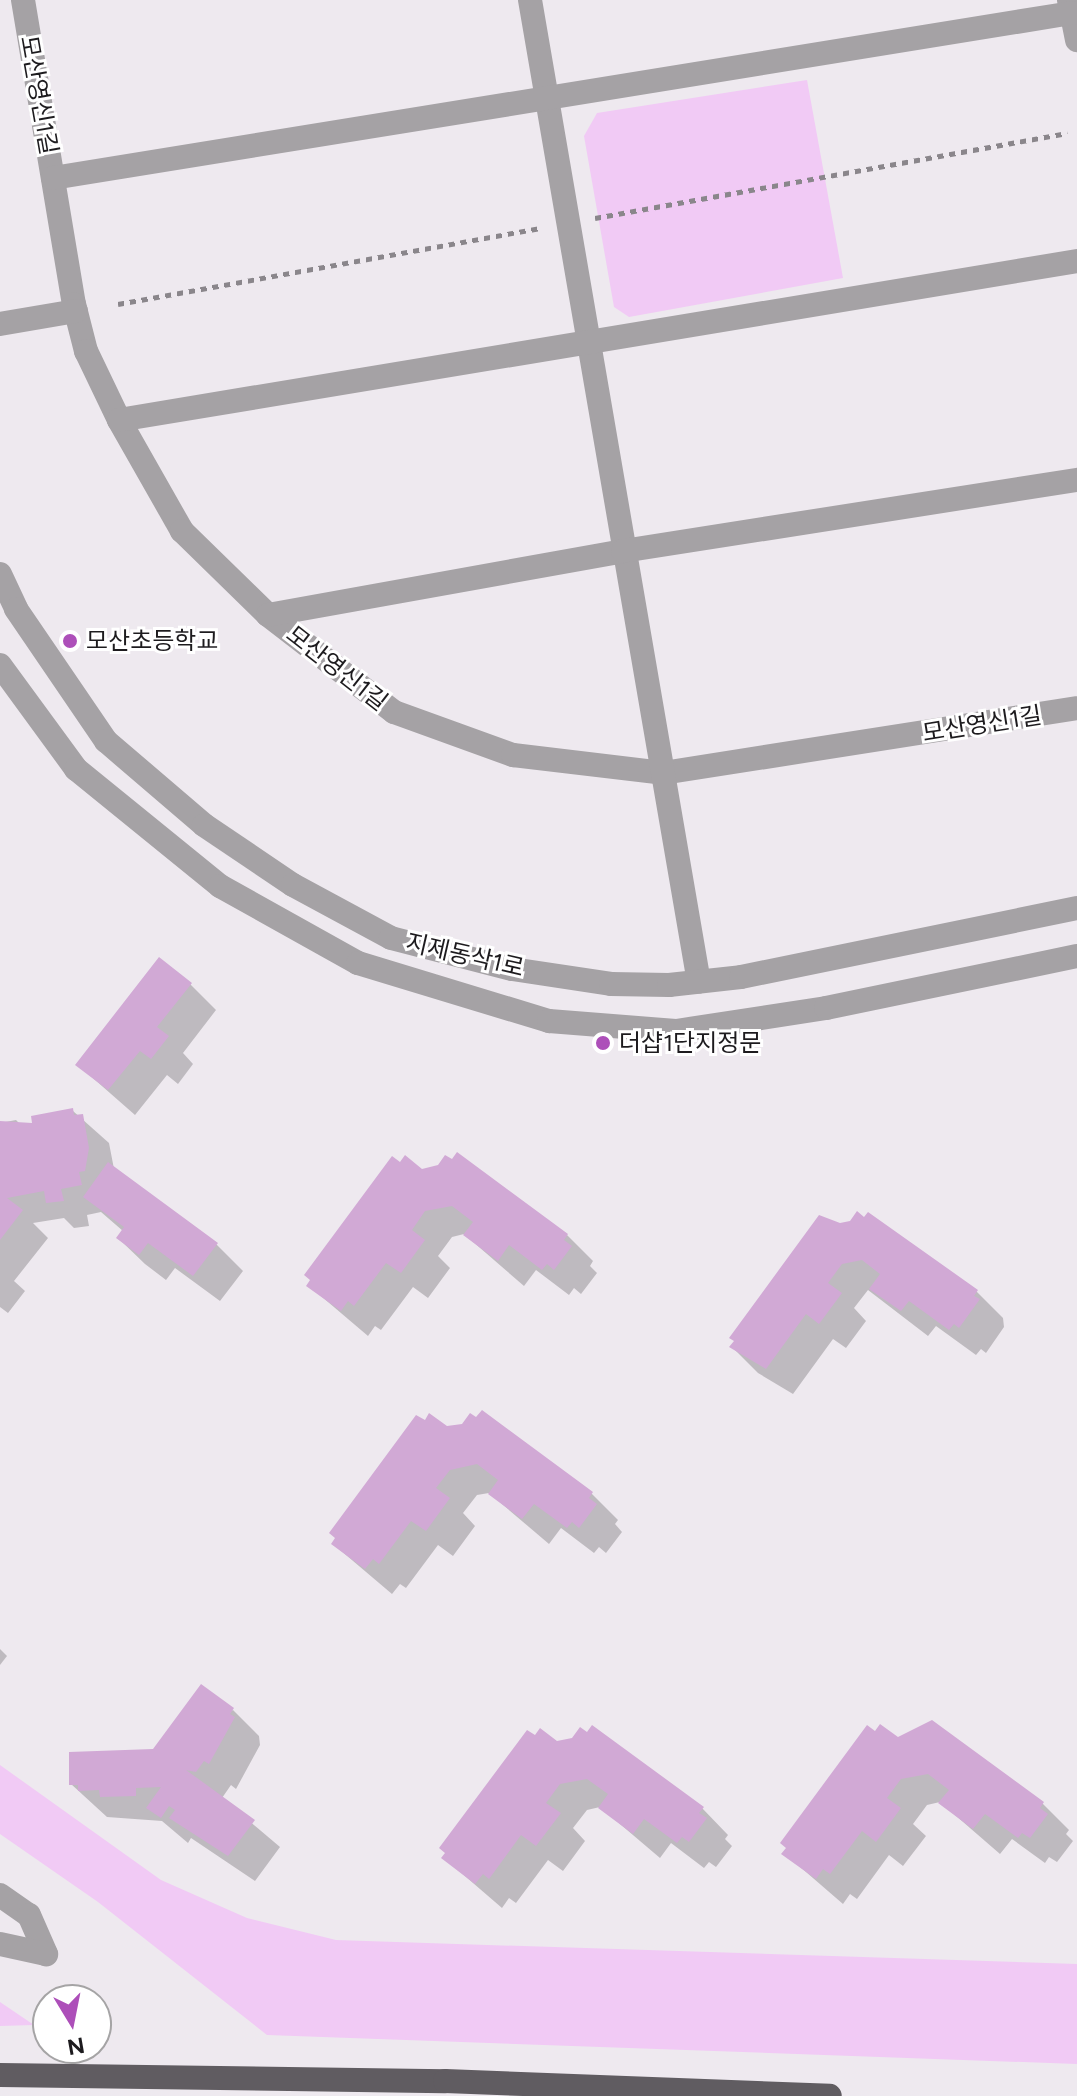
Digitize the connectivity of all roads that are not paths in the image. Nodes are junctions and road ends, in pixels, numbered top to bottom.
1 (23, 0) edge
2 (530, 0) edge
3 (1071, 7) edge
4 (1077, 40) edge
5 (547, 98) junction
6 (53, 178) junction
7 (1077, 261) edge
8 (76, 311) junction
9 (0, 324) edge
10 (588, 343) junction
11 (119, 420) junction
12 (1077, 480) edge
13 (623, 551) junction
14 (0, 574) edge
15 (268, 615) junction
16 (0, 665) edge
17 (1077, 708) edge
18 (663, 773) junction
19 (1077, 908) edge
20 (1077, 956) edge
21 (699, 982) junction
22 (0, 1895) edge
23 (0, 1944) edge
24 (0, 2075) edge
25 (830, 2096) edge

1 - 6 street, 모산영신1길
2 - 5 street
3 - 4 street
3 - 5 street
5 - 6 street
5 - 10 street
6 - 8 street, 모산영신1길
7 - 10 street
8 - 9 street
8 - 11 street, 모산영신1길
10 - 11 street
10 - 13 street
11 - 15 street, 모산영신1길
12 - 13 street
13 - 15 street
13 - 18 street
14 - 21 street, 지제동삭1로
15 - 18 street, 모산영신1길
16 - 20 street, 지제동삭1로
17 - 18 street, 모산영신1길
18 - 21 street
19 - 21 street, 지제동삭1로
22 - 23 street
24 - 25 highway

